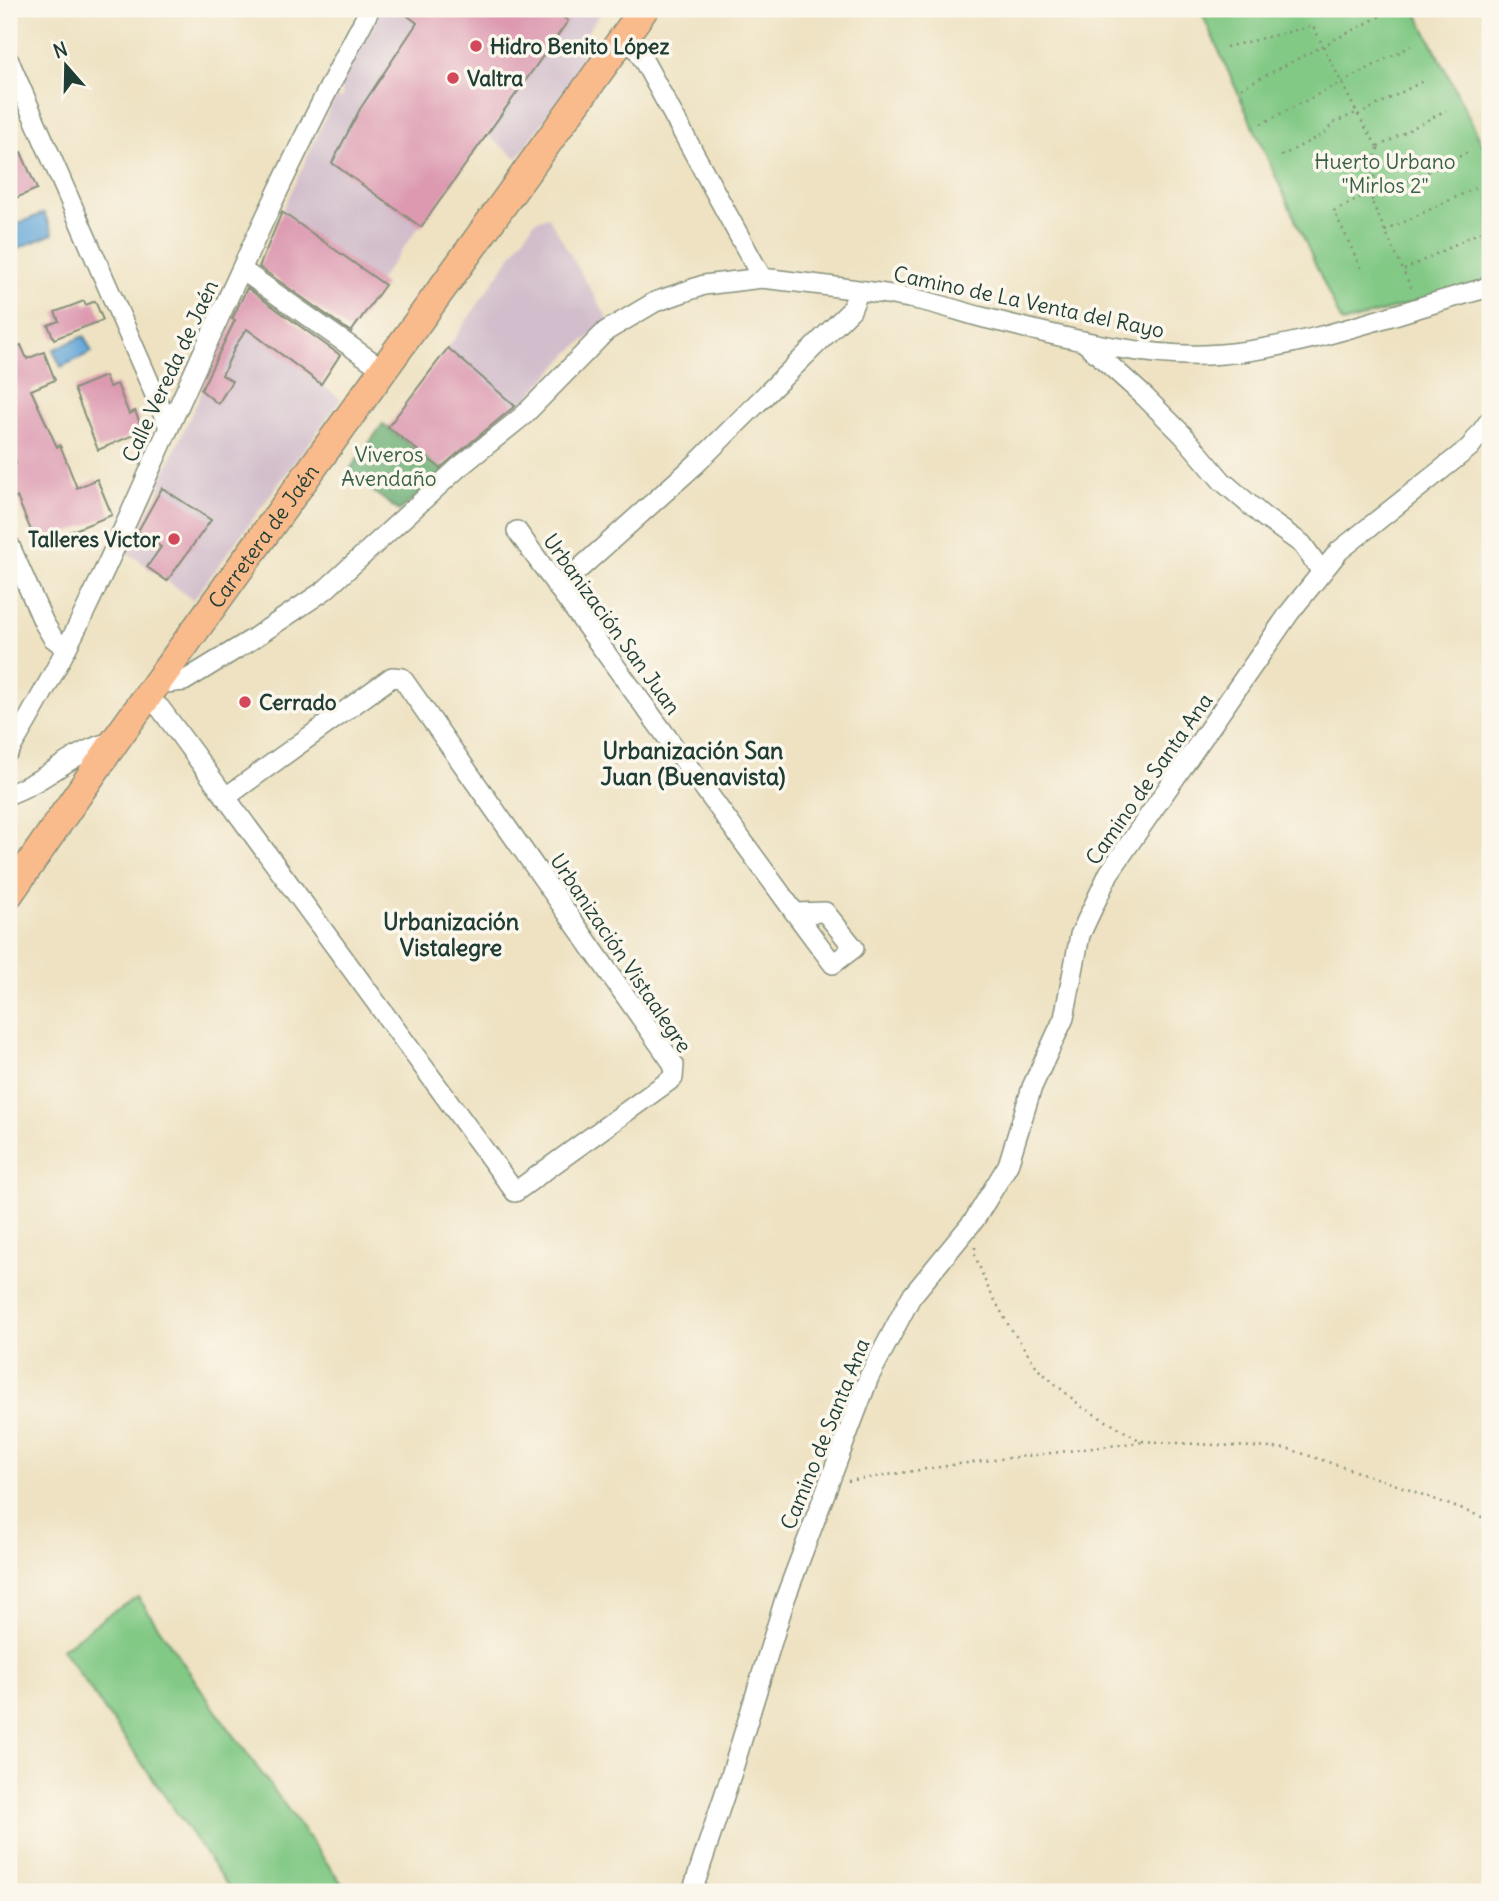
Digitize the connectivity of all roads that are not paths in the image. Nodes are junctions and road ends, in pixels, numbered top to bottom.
1 (370, 9) edge
2 (644, 9) edge
3 (628, 32) junction
4 (9, 61) edge
5 (243, 270) junction
6 (762, 278) junction
7 (1490, 287) edge
8 (859, 291) junction
9 (1082, 340) junction
10 (384, 370) junction
11 (1490, 420) edge
12 (169, 427) junction
13 (517, 531) dead end
14 (9, 544) edge
15 (1322, 572) junction
16 (558, 588) junction
17 (66, 648) junction
18 (152, 691) junction
19 (115, 741) junction
20 (9, 751) edge
21 (9, 794) edge
22 (226, 797) junction
23 (9, 894) edge
24 (795, 913) dead end
25 (692, 1892) edge

1 - 5 street, Calle Vereda de Jaén
2 - 3 highway, Carretera de Jaén
3 - 6 street
3 - 10 highway, Carretera de Jaén
4 - 12 street
5 - 10 street
5 - 12 street, Calle Vereda de Jaén
6 - 8 street, Camino de La Venta del Rayo
6 - 18 street, Camino de La Venta del Rayo
7 - 9 street, Camino de La Venta del Rayo
8 - 9 street, Camino de La Venta del Rayo
8 - 16 street
9 - 15 street
10 - 18 highway, Carretera de Jaén
11 - 15 street, Camino de Santa Ana
12 - 17 street, Calle Vereda de Jaén
13 - 16 street, Urbanización San Juan
14 - 17 street
15 - 25 street, Camino de Santa Ana
16 - 24 street, Urbanización San Juan
17 - 20 street, Calle Vereda de Jaén
18 - 19 highway, Carretera de Jaén
18 - 22 street, Urbanización Vistaalegre
19 - 21 street
19 - 23 highway, Carretera de Jaén
22 - 22 street, Urbanización Vistaalegre

